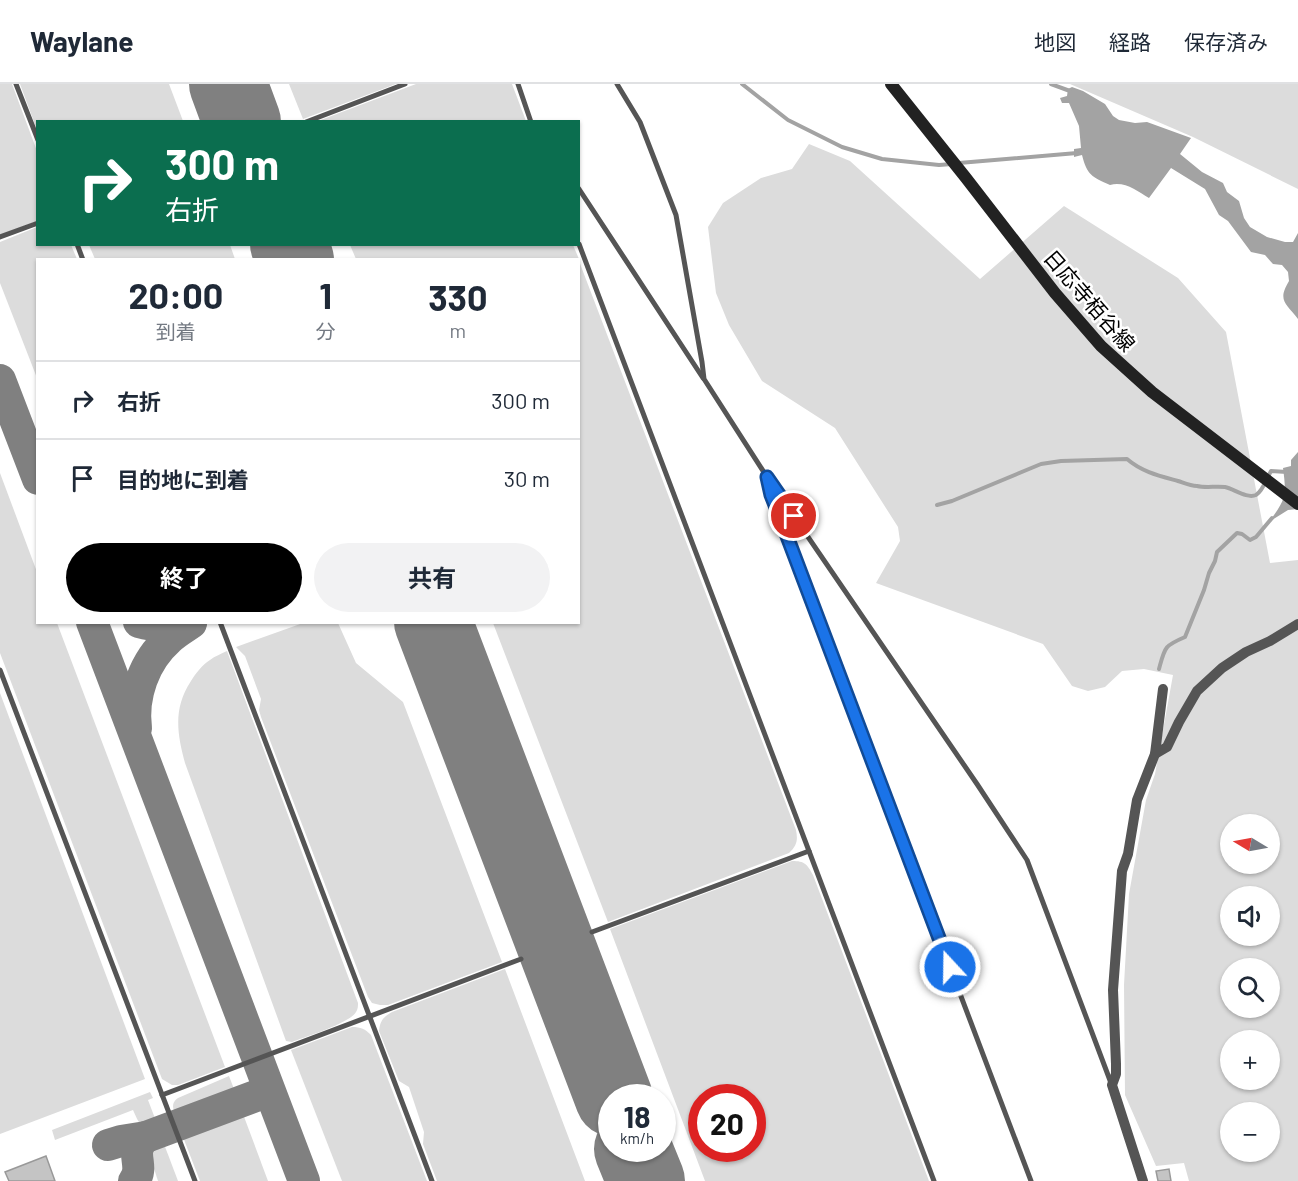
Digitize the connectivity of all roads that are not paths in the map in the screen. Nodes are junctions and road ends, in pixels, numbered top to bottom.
1 (16, 84) edge
2 (405, 84) edge
3 (518, 84) edge
4 (617, 84) edge
5 (891, 84) edge
6 (311, 120) edge
7 (530, 120) edge
8 (36, 135) edge
9 (580, 191) edge
10 (36, 224) edge
11 (0, 237) edge
12 (580, 246) edge
13 (704, 379) junction
14 (767, 477) junction
15 (1298, 504) edge
16 (221, 624) edge
17 (1298, 624) edge
18 (0, 670) edge
19 (1163, 689) dead end
20 (1155, 754) junction
21 (809, 851) junction
22 (592, 932) dead end
23 (521, 959) dead end
24 (369, 1016) junction
25 (1112, 1085) junction
26 (162, 1095) junction
27 (195, 1181) edge
28 (432, 1181) edge
29 (934, 1181) edge
30 (1031, 1181) edge
31 (1143, 1181) edge

1 - 8 lane
2 - 6 lane
3 - 7 lane
4 - 13 lane
5 - 15 main road, 日応寺栢谷線
9 - 13 lane
10 - 11 lane
12 - 21 lane
13 - 14 lane
14 - 25 lane
14 - 30 lane
16 - 24 lane
17 - 20 street
18 - 26 lane
19 - 20 street
20 - 25 street
21 - 22 lane
21 - 29 lane
23 - 24 lane
24 - 26 lane
24 - 28 lane
25 - 31 street
26 - 27 lane

